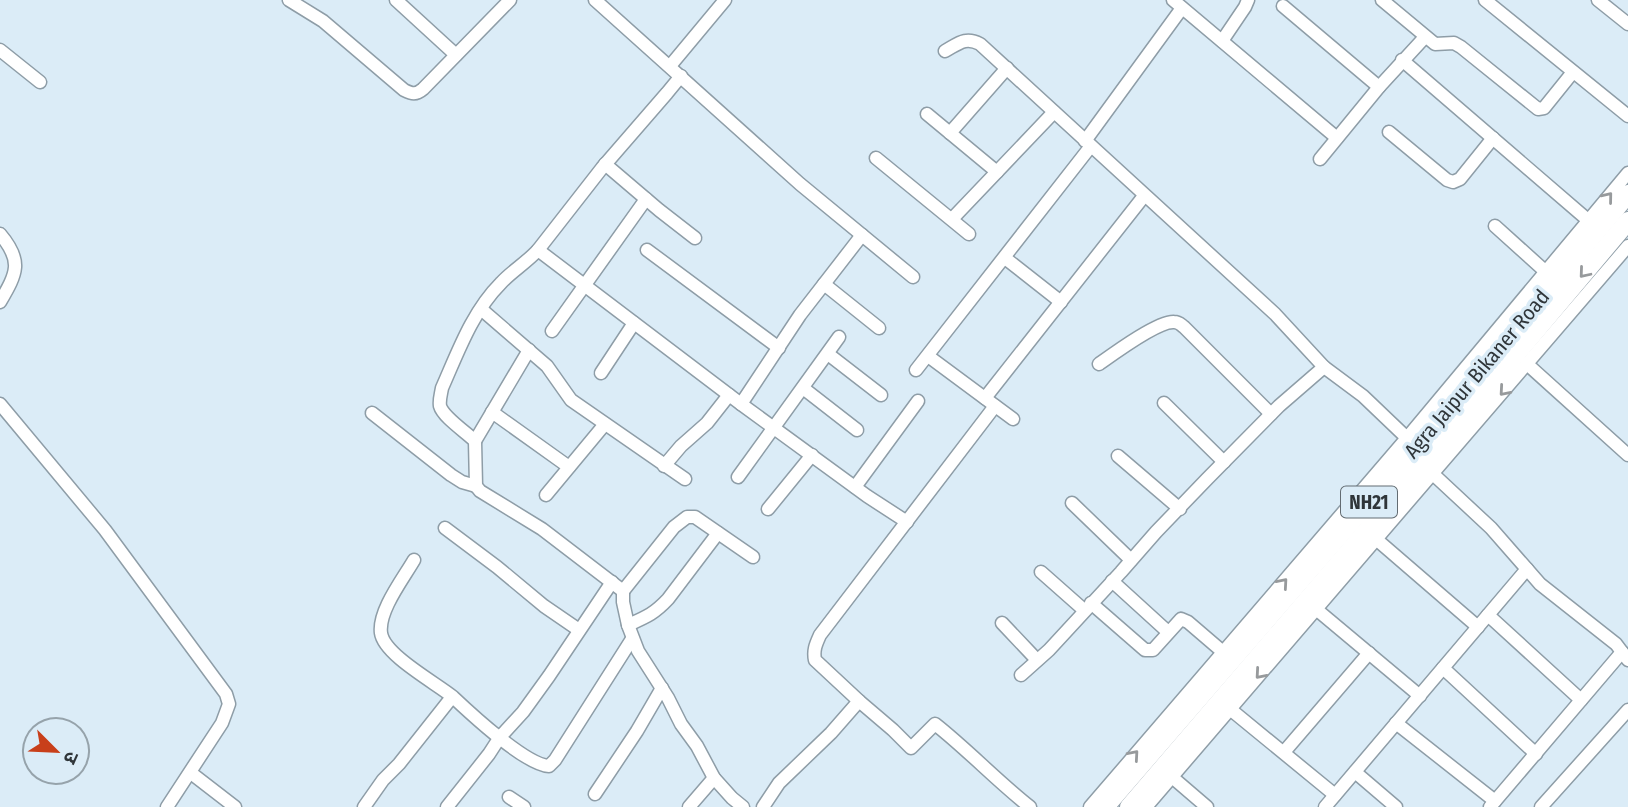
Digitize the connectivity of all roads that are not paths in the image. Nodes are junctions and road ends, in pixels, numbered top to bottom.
1 (289, 0) edge
2 (396, 0) edge
3 (595, 0) edge
4 (725, 0) edge
5 (1248, 0) edge
6 (1382, 0) edge
7 (1598, 0) edge
8 (1490, 2) edge
9 (503, 3) edge
10 (1178, 4) edge
11 (309, 5) edge
12 (1283, 6) dead end
13 (1628, 24) edge
14 (1425, 37) junction
15 (1222, 41) junction
16 (0, 50) edge
17 (945, 51) dead end
18 (456, 55) junction
19 (1402, 60) junction
20 (670, 66) junction
21 (1007, 68) junction
22 (1573, 72) junction
23 (681, 76) junction
24 (40, 82) dead end
25 (1379, 86) junction
26 (1054, 112) junction
27 (927, 114) dead end
28 (1628, 116) edge
29 (1389, 132) dead end
30 (950, 133) junction
31 (1337, 138) junction
32 (1493, 138) junction
33 (1088, 143) junction
34 (876, 158) dead end
35 (1320, 159) dead end
36 (605, 164) junction
37 (997, 172) junction
38 (1628, 173) edge
39 (1628, 194) edge
40 (1144, 196) junction
41 (646, 199) junction
42 (952, 219) junction
43 (1589, 221) junction
44 (1628, 221) edge
45 (1495, 226) dead end
46 (0, 234) edge
47 (969, 234) dead end
48 (862, 235) junction
49 (695, 238) dead end
50 (1628, 246) edge
51 (538, 250) junction
52 (647, 250) dead end
53 (1005, 258) junction
54 (1546, 272) junction
55 (913, 277) dead end
56 (824, 284) junction
57 (584, 286) junction
58 (0, 302) edge
59 (1061, 302) junction
60 (481, 309) junction
61 (634, 323) junction
62 (879, 328) dead end
63 (552, 331) dead end
64 (839, 338) dead end
65 (779, 348) junction
66 (529, 350) junction
67 (828, 354) junction
68 (928, 356) junction
69 (1099, 364) dead end
70 (1527, 364) junction
71 (1324, 366) junction
72 (916, 370) dead end
73 (601, 373) dead end
74 (803, 388) junction
75 (729, 395) junction
76 (881, 395) dead end
77 (918, 401) dead end
78 (990, 402) junction
79 (0, 404) edge
80 (741, 404) junction
81 (1164, 404) dead end
82 (492, 412) junction
83 (372, 413) dead end
84 (1271, 414) junction
85 (1013, 419) dead end
86 (605, 424) junction
87 (774, 428) junction
88 (858, 430) dead end
89 (1407, 438) junction
90 (475, 441) junction
91 (812, 454) junction
92 (1628, 455) edge
93 (1118, 456) dead end
94 (1224, 462) junction
95 (664, 466) junction
96 (569, 467) junction
97 (1433, 474) junction
98 (738, 477) dead end
99 (685, 480) dead end
100 (476, 486) junction
101 (855, 487) junction
102 (546, 495) dead end
103 (1072, 503) dead end
104 (768, 509) dead end
105 (1180, 509) junction
106 (907, 522) junction
107 (445, 528) dead end
108 (718, 533) junction
109 (1376, 539) junction
110 (753, 557) dead end
111 (1131, 560) junction
112 (414, 561) dead end
113 (1527, 569) junction
114 (1041, 572) dead end
115 (1112, 581) junction
116 (612, 582) junction
117 (623, 591) junction
118 (1088, 606) junction
119 (1316, 609) junction
120 (1488, 615) junction
121 (1002, 623) dead end
122 (628, 625) junction
123 (1478, 627) junction
124 (579, 630) junction
125 (1168, 632) junction
126 (632, 639) junction
127 (1223, 652) junction
128 (1369, 653) junction
129 (1625, 656) edge
130 (1037, 660) junction
131 (1443, 668) junction
132 (1021, 675) dead end
133 (662, 688) junction
134 (452, 696) junction
135 (1420, 696) junction
136 (1581, 700) junction
137 (859, 701) junction
138 (1230, 709) junction
139 (1628, 710) edge
140 (1396, 723) junction
141 (500, 737) junction
142 (1284, 752) junction
143 (1536, 754) junction
144 (1355, 772) junction
145 (191, 773) junction
146 (1172, 777) junction
147 (714, 778) junction
148 (595, 794) dead end
149 (1335, 795) junction
150 (509, 797) dead end
151 (1493, 804) edge
152 (167, 807) edge
153 (235, 807) edge
154 (364, 807) edge
155 (447, 807) edge
156 (524, 807) edge
157 (690, 807) edge
158 (743, 807) edge
159 (763, 807) edge
160 (1030, 807) edge
161 (1090, 807) edge
162 (1105, 807) edge
163 (1129, 807) edge
164 (1146, 807) edge
165 (1207, 807) edge
166 (1325, 807) edge
167 (1396, 807) edge
168 (1541, 807) edge

1 - 11 street
2 - 18 street
3 - 20 street
4 - 20 street
5 - 15 street
6 - 14 street
7 - 13 street
8 - 22 street
9 - 18 street
10 - 15 street
10 - 33 street
11 - 18 street
12 - 25 street
14 - 19 street
14 - 22 street
15 - 31 street
16 - 24 street
17 - 21 street
19 - 25 street
19 - 32 street
20 - 23 street
21 - 26 street
21 - 30 street
22 - 28 street
23 - 36 street
23 - 48 street
25 - 31 street
26 - 33 street
26 - 37 street
27 - 30 street
29 - 32 street
30 - 37 street
31 - 35 street
32 - 43 street
33 - 40 street
33 - 53 street
34 - 42 street
36 - 41 street
36 - 51 street
37 - 42 street
43 -> 38 street
39 - 162 highway, Agra Jaipur Bikaner Road / NH21
40 - 59 street
40 - 71 street
41 - 49 street
41 - 57 street
42 - 47 street
43 - 54 street
44 -> 163 highway, Agra Jaipur Bikaner Road / NH21
45 - 54 street
46 - 58 street
48 - 55 street
48 - 56 street
50 - 70 street
51 - 57 street
51 - 60 street
52 - 65 street
53 - 59 street
53 - 68 street
54 - 89 street
56 - 62 street
56 - 65 street
57 - 61 street
57 - 63 street
59 - 78 street
60 - 66 street
60 - 90 street
61 - 73 street
61 - 75 street
64 - 67 street
65 - 80 street
66 - 82 street
66 - 86 street
67 - 74 street
67 - 76 street
68 - 72 street
68 - 78 street
69 - 84 street
70 - 92 street
70 -> 97 street
71 - 84 street
71 - 89 street
74 - 87 street
74 - 88 street
75 - 80 street
75 - 95 street
77 - 101 street
78 - 85 street
78 - 106 street
79 - 145 street
80 - 87 street
81 - 94 street
82 - 90 street
82 - 96 street
83 - 100 street
84 - 94 street
86 - 95 street
86 - 96 street
87 - 91 street
87 - 98 street
127 -> 89 street
90 - 100 street
91 - 101 street
91 - 104 street
93 - 105 street
94 - 105 street
95 - 99 street
96 - 102 street
97 - 109 street
97 - 113 street
100 - 116 street
101 - 106 street
103 - 111 street
105 - 111 street
106 - 137 street
107 - 124 street
108 - 110 street
108 - 117 street
108 - 122 street
109 - 119 street
109 - 123 street
111 - 115 street
112 - 134 street
113 - 120 street
113 - 129 street
114 - 118 street
115 - 118 street
115 - 125 street
116 - 117 street
116 - 124 street
117 - 122 street
118 - 125 street
118 - 130 street
119 - 128 street
119 -> 138 street
120 - 123 street
120 - 136 street
121 - 130 street
122 - 126 street
123 - 131 street
124 - 141 street
125 - 127 street
126 - 133 street
126 - 141 street
161 -> 127 street
128 - 135 street
128 - 142 street
129 - 136 street
130 - 132 street
131 - 135 street
131 - 143 street
133 - 147 street
133 - 148 street
134 - 141 street
134 - 154 street
135 - 140 street
136 - 143 street
137 - 159 street
137 - 160 street
138 - 142 street
138 - 146 street
139 - 168 street
140 - 144 street
140 - 151 street
141 - 155 street
142 - 149 street
143 - 151 street
144 - 149 street
144 - 167 street
145 - 152 street
145 - 153 street
146 - 164 street
146 - 165 street
147 - 157 street
147 - 158 street
149 - 166 street
150 - 156 street

